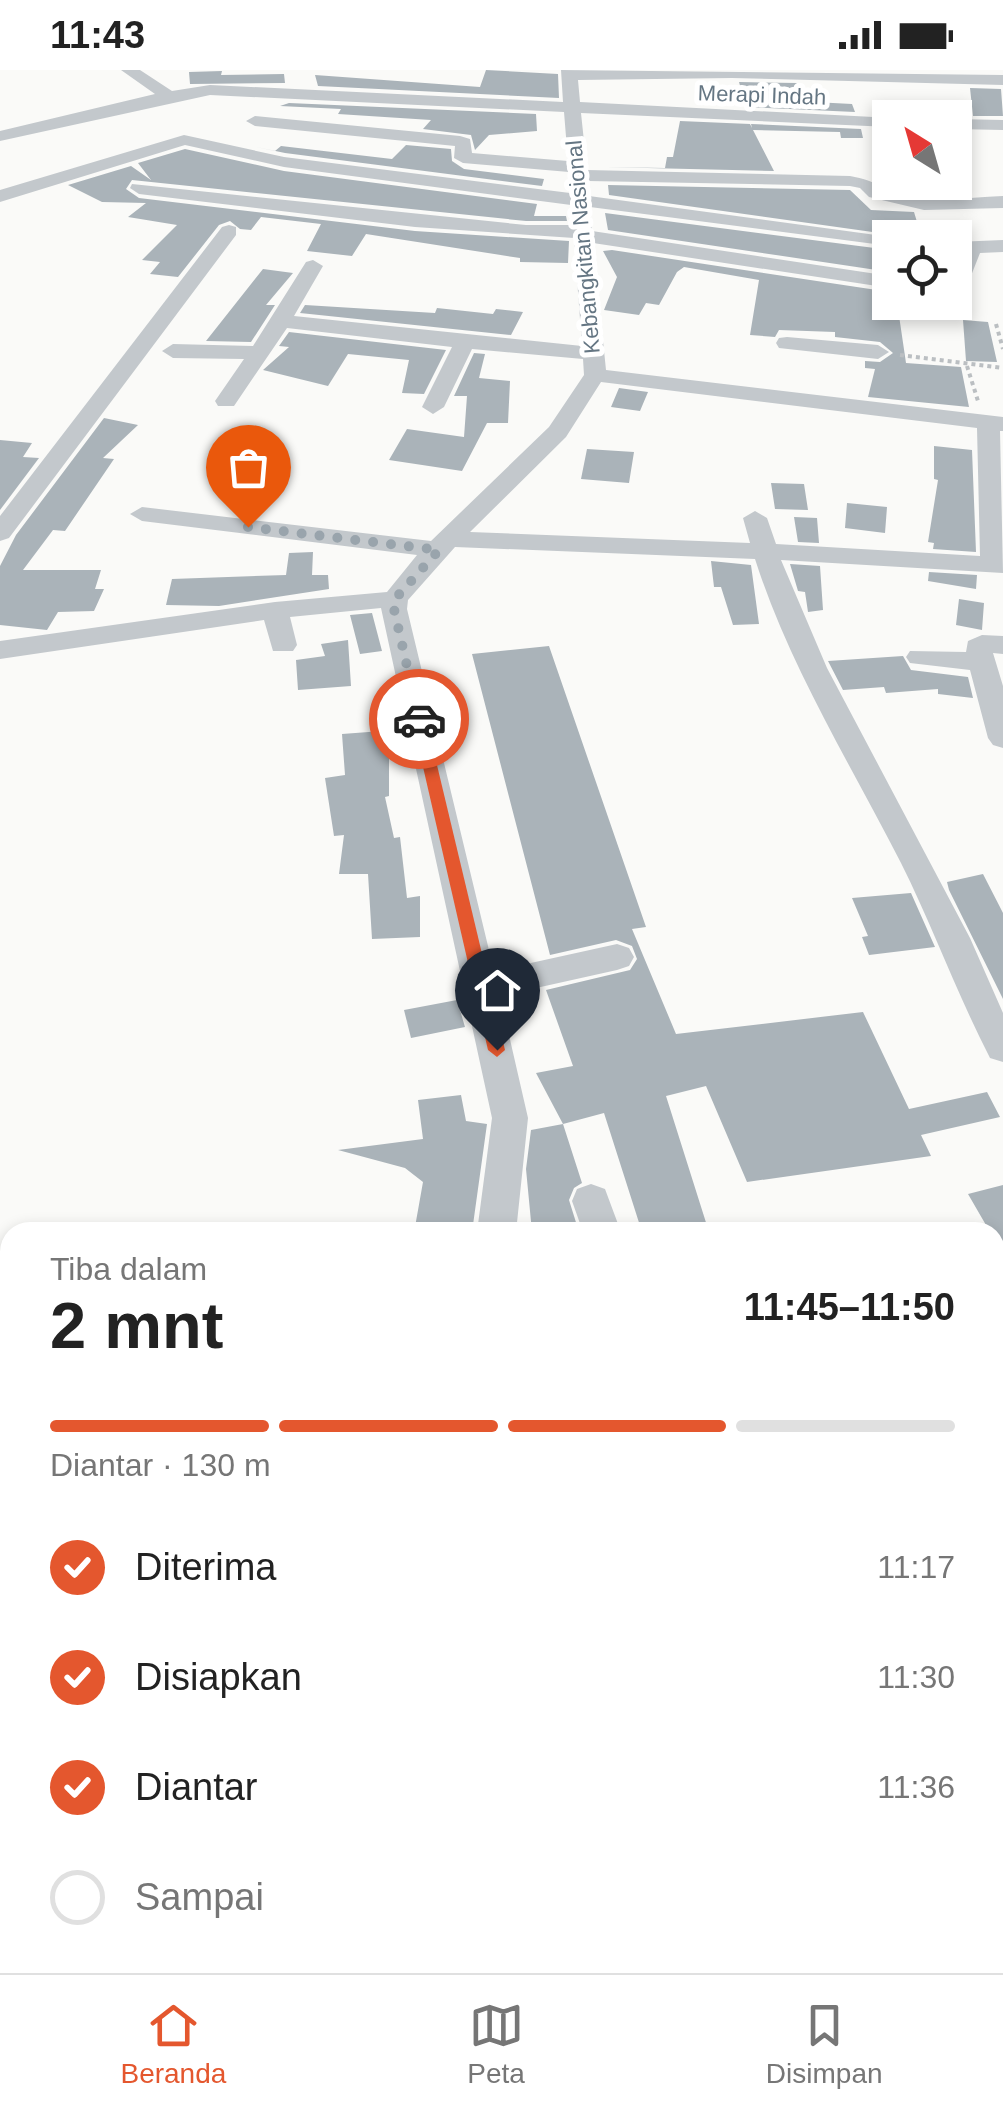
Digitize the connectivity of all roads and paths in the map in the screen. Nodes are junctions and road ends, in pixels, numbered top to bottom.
1 (129, 70) edge
2 (282, 71) edge
3 (569, 73) edge
4 (1003, 80) edge
5 (266, 92) junction
6 (169, 96) junction
7 (571, 109) junction
8 (255, 121) dead end
9 (872, 121) edge
10 (972, 124) edge
11 (1003, 125) edge
12 (0, 136) edge
13 (577, 181) junction
14 (139, 188) dead end
15 (0, 196) edge
16 (1003, 202) edge
17 (799, 203) dead end
18 (792, 228) junction
19 (229, 231) dead end
20 (581, 233) junction
21 (872, 238) edge
22 (1003, 246) edge
23 (972, 248) edge
24 (314, 266) dead end
25 (872, 279) edge
26 (281, 322) junction
27 (996, 324) dead end
28 (465, 342) junction
29 (786, 343) dead end
30 (1003, 349) edge
31 (173, 350) dead end
32 (878, 352) joint
33 (259, 353) junction
34 (594, 364) junction
35 (967, 366) junction
36 (1003, 368) edge
37 (824, 376) junction
38 (226, 401) dead end
39 (432, 407) dead end
40 (995, 424) edge
41 (142, 514) dead end
42 (755, 518) dead end
43 (0, 533) edge
44 (445, 545) junction
45 (764, 551) junction
46 (998, 565) edge
47 (395, 599) junction
48 (275, 610) junction
49 (283, 645) dead end
50 (0, 650) edge
51 (988, 651) edge
52 (920, 657) dead end
53 (1003, 738) edge
54 (617, 957) dead end
55 (482, 987) junction
56 (1003, 1048) edge
57 (497, 1222) edge

1 - 6 street
2 - 5 street
3 - 4 street
3 - 7 street, Kebangkitan Nasional
5 - 6 street, Merapi Indah
5 - 7 street, Merapi Indah
6 - 12 street, Merapi Indah
7 - 9 street, Merapi Indah
7 - 13 street, Kebangkitan Nasional
8 - 13 street
10 - 11 street
13 - 15 street
13 - 16 street
13 - 18 street
13 - 20 street, Kebangkitan Nasional
14 - 20 street
17 - 18 street
18 - 21 street
19 - 43 street
20 - 25 street
20 - 34 street, Kebangkitan Nasional
22 - 23 street
24 - 26 street
26 - 28 street
26 - 33 street
27 - 30 path
28 - 34 street
28 - 39 street
29 - 37 street
31 - 33 street
32 - 35 path
32 - 37 street
33 - 38 street
34 - 37 street
34 - 44 street, Kebangkitan Nasional
35 - 36 path
35 - 40 path
37 - 40 street
40 - 46 street
41 - 44 street
42 - 45 street
44 - 45 street
44 - 47 street, Kebangkitan Nasional
45 - 46 street
45 - 56 street
47 - 48 street
47 - 55 street
48 - 49 street
48 - 50 street
51 - 52 street
51 - 53 street
54 - 55 street
55 - 57 street

